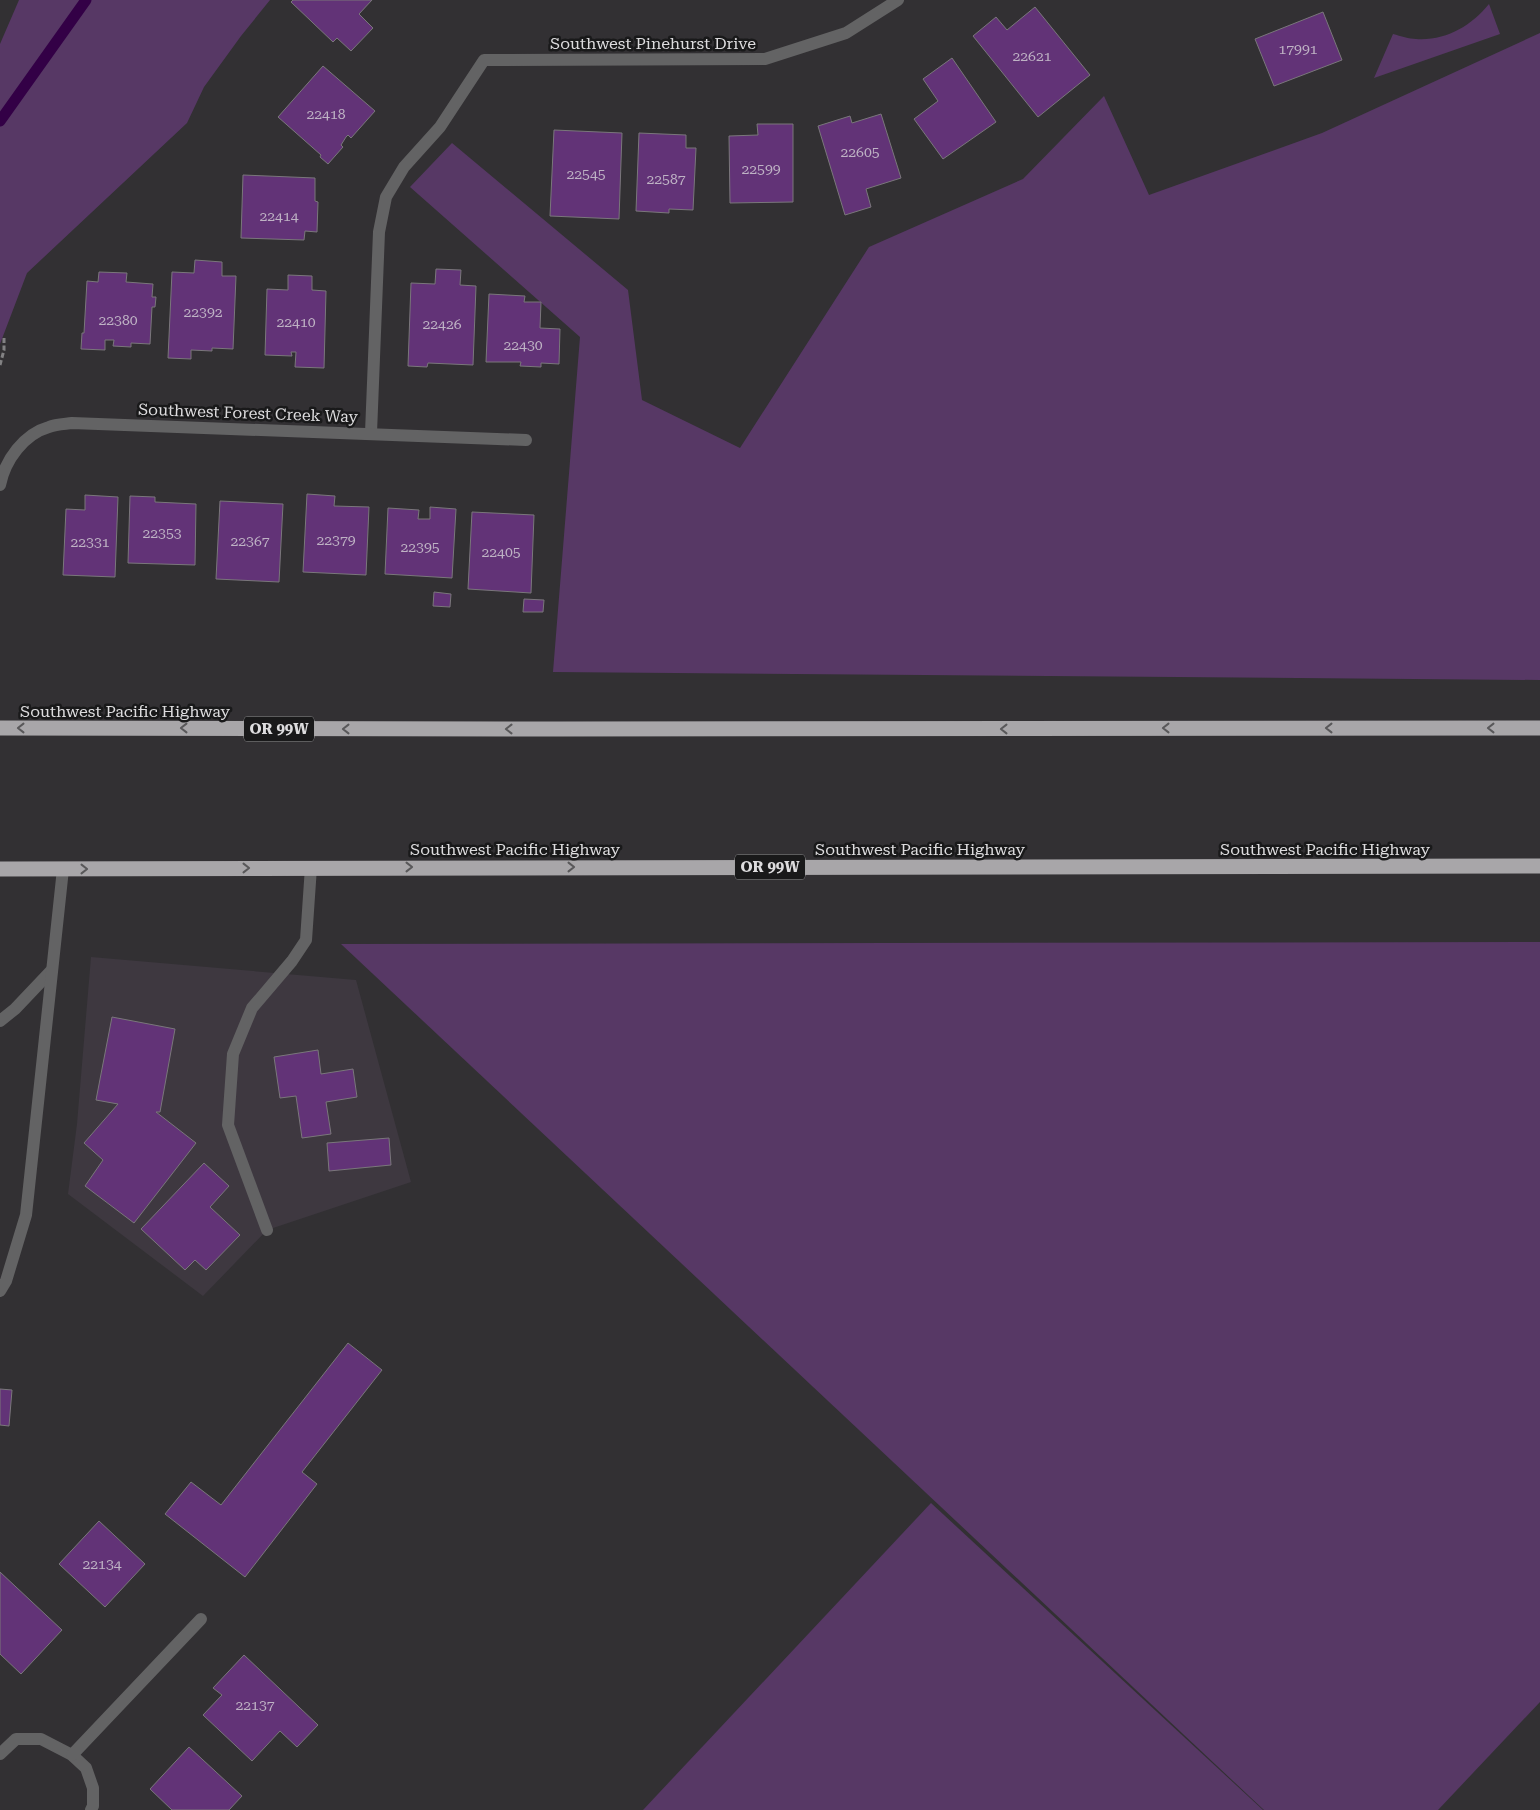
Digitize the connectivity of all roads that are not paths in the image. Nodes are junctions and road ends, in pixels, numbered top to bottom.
1 (898, 0) edge
2 (371, 434) junction
3 (526, 440) dead end
4 (0, 485) edge
5 (0, 728) edge
6 (1540, 728) edge
7 (1540, 866) edge
8 (311, 867) junction
9 (0, 868) edge
10 (63, 869) junction
11 (52, 970) junction
12 (0, 1021) edge
13 (267, 1230) dead end
14 (0, 1291) edge
15 (201, 1619) dead end
16 (0, 1754) edge
17 (72, 1755) junction
18 (91, 1810) edge

1 - 2 street, Southwest Pinehurst Drive
2 - 3 street, Southwest Forest Creek Way
2 - 4 street, Southwest Forest Creek Way
6 -> 5 highway, Southwest Pacific Highway / OR 99W
8 -> 7 highway, Southwest Pacific Highway / OR 99W
10 -> 8 highway, Southwest Pacific Highway / OR 99W
8 - 13 street
9 - 10 highway, Southwest Pacific Highway / OR 99W
10 - 11 street
11 - 12 street
11 - 14 street
15 - 17 street
16 - 17 street
17 - 18 street

